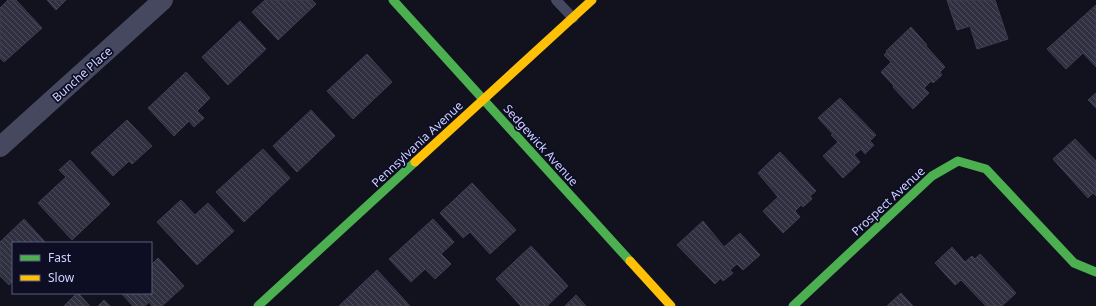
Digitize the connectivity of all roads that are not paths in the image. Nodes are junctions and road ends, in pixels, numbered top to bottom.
1 (163, 0) edge
2 (393, 0) edge
3 (556, 0) edge
4 (592, 0) edge
5 (573, 18) junction
6 (483, 99) junction
7 (0, 148) edge
8 (1096, 272) edge
9 (258, 306) edge
10 (671, 306) edge
11 (793, 306) edge

1 - 7 street, Bunche Place
2 - 6 street, Sedgewick Avenue
3 - 5 lane
4 - 5 street, Pennsylvania Avenue
5 - 6 street, Pennsylvania Avenue
6 - 9 street, Pennsylvania Avenue
6 - 10 street, Sedgewick Avenue
8 - 11 street, Prospect Avenue

